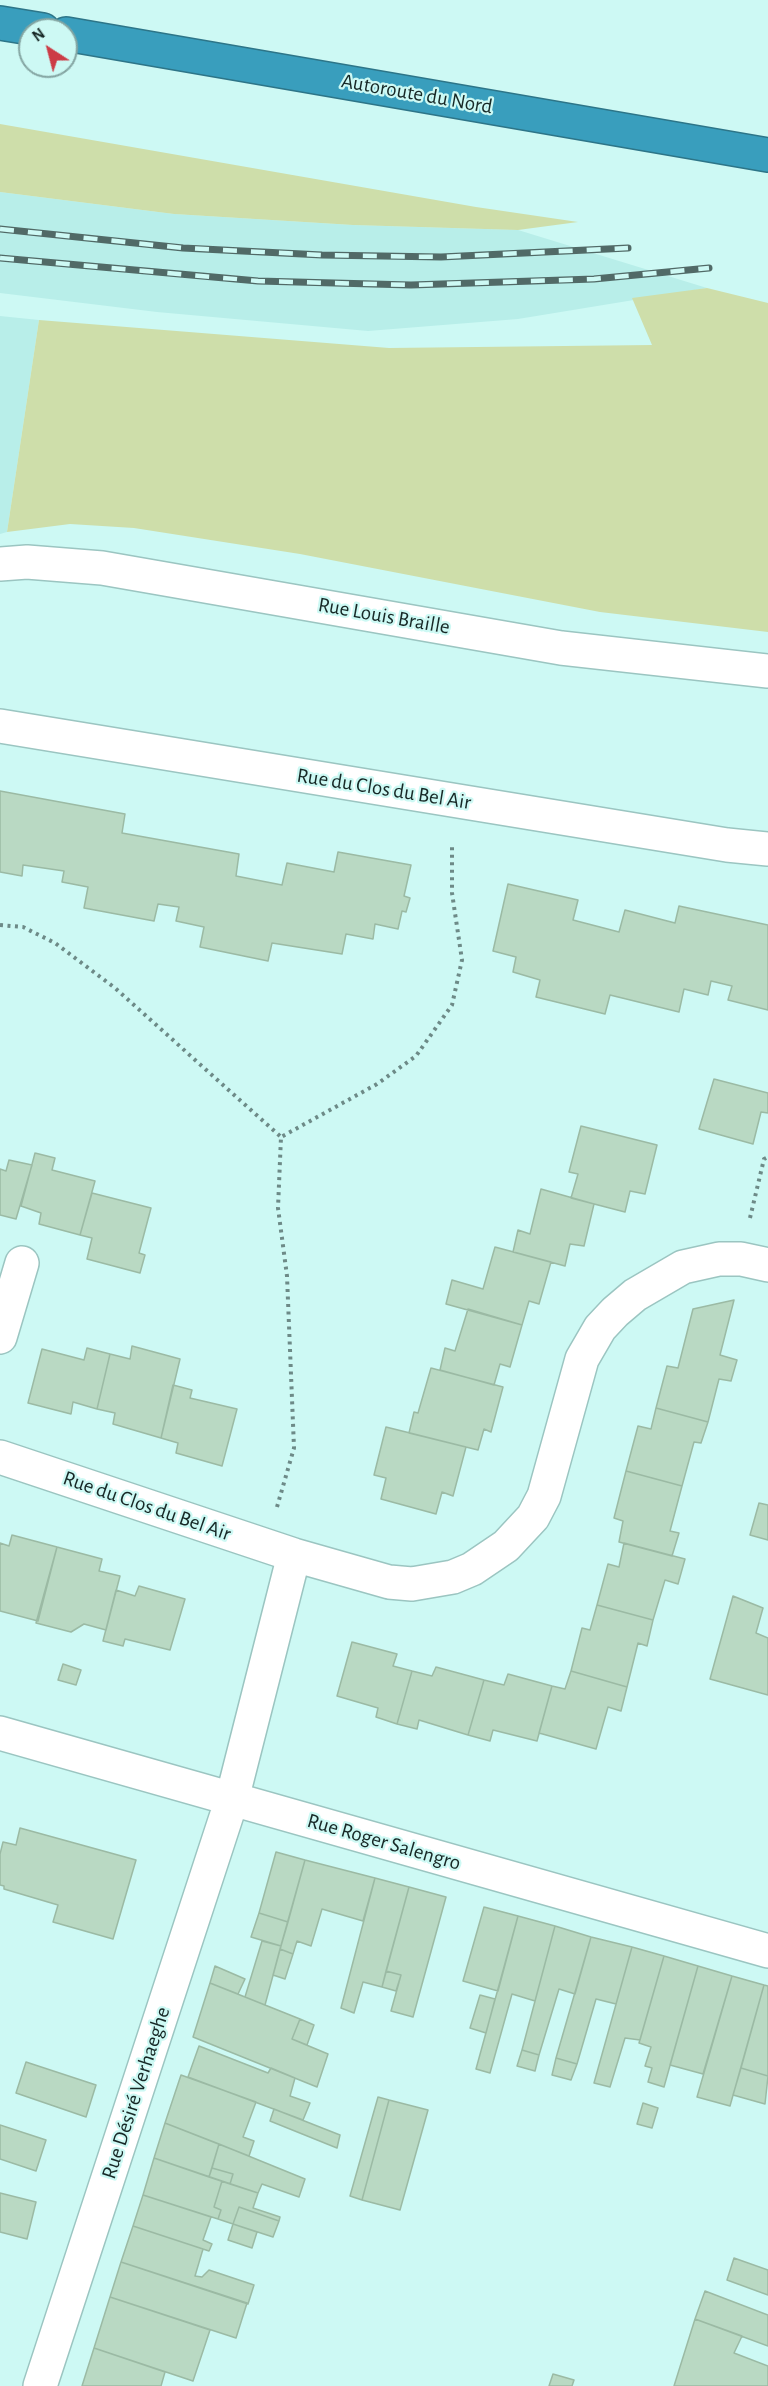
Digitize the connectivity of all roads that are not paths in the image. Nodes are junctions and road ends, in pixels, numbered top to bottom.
1 (0, 23) edge
2 (18, 26) edge
3 (78, 36) edge
4 (768, 155) edge
5 (0, 564) edge
6 (768, 670) edge
7 (0, 726) edge
8 (768, 849) edge
9 (754, 1262) edge
10 (22, 1263) dead end
11 (0, 1337) edge
12 (0, 1457) edge
13 (280, 1551) junction
14 (0, 1733) edge
15 (232, 1799) junction
16 (768, 1950) edge
17 (40, 2386) edge

1 - 2 highway
3 - 4 highway, Autoroute du Nord
5 - 6 street, Rue Louis Braille
7 - 8 street, Rue du Clos du Bel Air
9 - 13 street, Rue du Clos du Bel Air
10 - 11 street
12 - 13 street, Rue du Clos du Bel Air
13 - 15 street
14 - 15 street, Rue Roger Salengro
15 - 16 street, Rue Roger Salengro
15 - 17 street, Rue Désiré Verhaeghe

